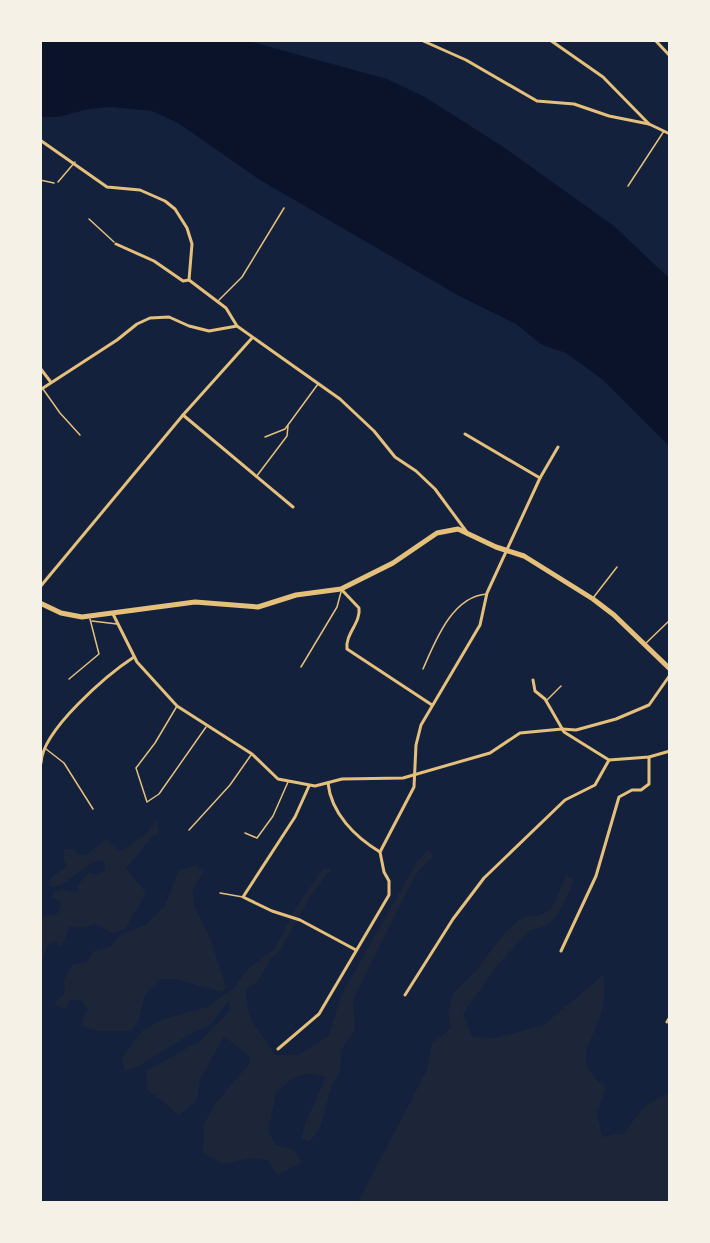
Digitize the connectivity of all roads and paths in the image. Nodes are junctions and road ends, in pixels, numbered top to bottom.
1 (421, 40) edge
2 (550, 40) edge
3 (655, 40) edge
4 (669, 56) edge
5 (649, 124) junction
6 (664, 131) junction
7 (669, 134) edge
8 (40, 140) edge
9 (75, 162) junction
10 (40, 180) edge
11 (58, 182) joint
12 (628, 186) dead end
13 (284, 208) dead end
14 (89, 219) dead end
15 (116, 244) joint
16 (189, 280) junction
17 (218, 301) junction
18 (237, 326) junction
19 (252, 338) junction
20 (40, 368) edge
21 (51, 382) junction
22 (318, 383) junction
23 (42, 389) edge
24 (183, 415) junction
25 (288, 426) junction
26 (465, 434) dead end
27 (80, 435) dead end
28 (265, 437) dead end
29 (558, 447) dead end
30 (256, 477) junction
31 (540, 478) junction
32 (293, 507) dead end
33 (466, 533) junction
34 (508, 551) junction
35 (617, 567) dead end
36 (40, 587) edge
37 (341, 589) junction
38 (487, 594) junction
39 (592, 599) junction
40 (40, 603) edge
41 (113, 614) junction
42 (90, 619) junction
43 (669, 620) edge
44 (117, 624) junction
45 (645, 645) junction
46 (134, 657) junction
47 (301, 667) dead end
48 (423, 669) dead end
49 (669, 669) edge
50 (669, 675) edge
51 (69, 679) dead end
52 (532, 680) dead end
53 (561, 686) dead end
54 (546, 701) junction
55 (432, 705) junction
56 (177, 706) junction
57 (206, 726) junction
58 (562, 729) junction
59 (45, 748) junction
60 (669, 751) edge
61 (252, 754) junction
62 (649, 757) junction
63 (609, 760) junction
64 (41, 763) edge
65 (414, 775) junction
66 (288, 782) junction
67 (328, 783) junction
68 (309, 786) junction
69 (93, 808) dead end
70 (189, 830) dead end
71 (245, 833) dead end
72 (380, 852) junction
73 (220, 893) dead end
74 (243, 897) junction
75 (356, 950) junction
76 (561, 951) dead end
77 (405, 995) dead end
78 (669, 1017) edge
79 (667, 1022) dead end
80 (278, 1049) dead end

1 - 5 street
2 - 5 street
3 - 4 street
5 - 6 street
6 - 7 street
6 - 12 lane
8 - 9 street
9 - 11 lane
9 - 16 street
10 - 11 path
13 - 17 path
14 - 15 path
15 - 16 street
16 - 17 street
17 - 18 street
18 - 19 street
18 - 21 street
19 - 22 street
19 - 24 street
20 - 21 street
21 - 23 street
22 - 25 lane
22 - 33 street
23 - 27 lane
24 - 30 street
24 - 36 street
25 - 28 lane
25 - 30 lane
26 - 31 street
29 - 31 street
30 - 32 street
31 - 34 street
33 - 34 main road
33 - 37 main road
34 - 38 street
34 - 39 main road
35 - 39 lane
37 - 41 main road
37 - 47 lane
37 - 55 street
38 - 48 lane
38 - 55 street
39 - 45 main road
40 - 42 main road
41 - 42 main road
41 - 44 street
42 - 44 lane
42 - 51 lane
43 - 45 lane
44 - 46 street
45 - 49 main road
46 - 56 street
46 - 59 street
50 - 58 street
52 - 54 street
53 - 54 lane
54 - 58 street
55 - 65 street
56 - 57 street
56 - 57 lane
57 - 61 street
58 - 63 street
58 - 65 street
59 - 64 street
59 - 69 lane
60 - 62 street
61 - 66 street
61 - 70 lane
62 - 63 street
62 - 76 street
63 - 77 street
65 - 67 street
65 - 72 street
66 - 68 street
66 - 71 lane
67 - 68 street
67 - 72 street
68 - 74 street
72 - 75 street
73 - 74 lane
74 - 75 street
75 - 80 street
78 - 79 street

